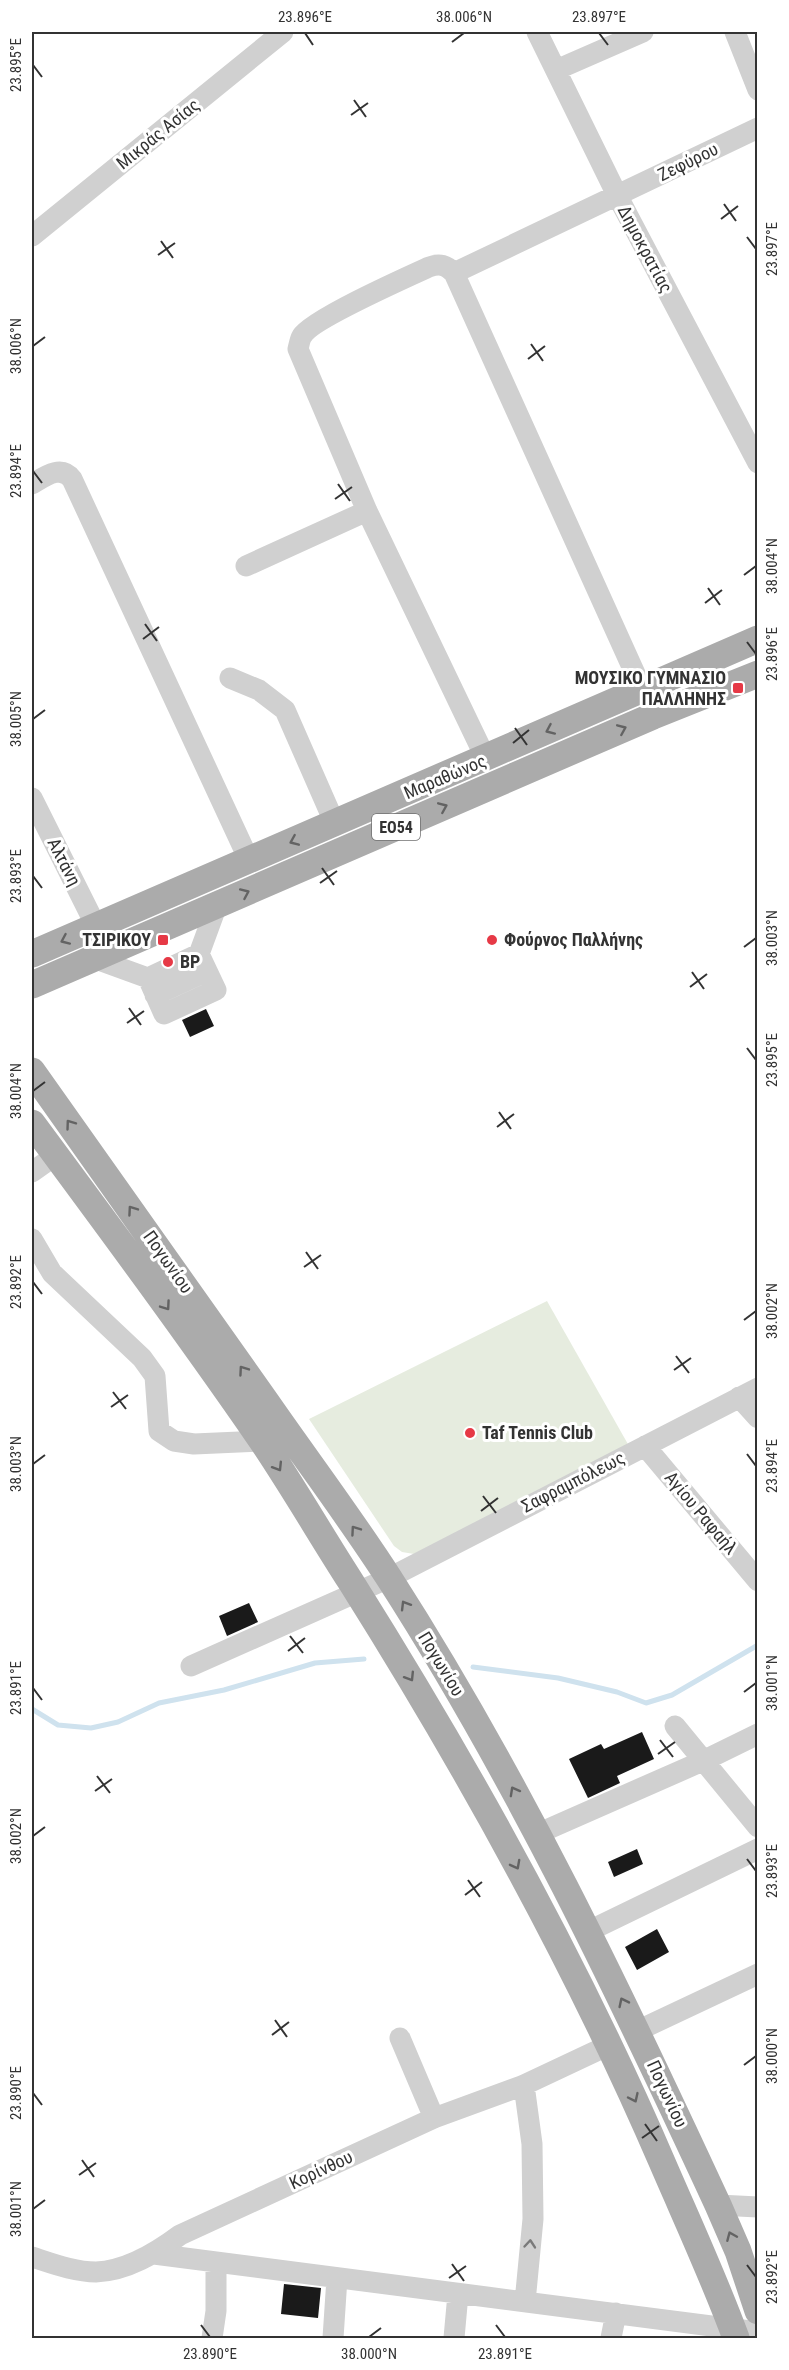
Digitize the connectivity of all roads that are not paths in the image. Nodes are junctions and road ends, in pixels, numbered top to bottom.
1 (283, 32) edge
2 (537, 32) edge
3 (643, 32) edge
4 (735, 32) edge
5 (556, 70) junction
6 (758, 90) edge
7 (758, 128) edge
8 (618, 196) junction
9 (32, 236) edge
10 (454, 273) junction
11 (758, 464) edge
12 (32, 484) edge
13 (368, 511) junction
14 (246, 566) dead end
15 (758, 639) edge
16 (758, 674) edge
17 (230, 678) dead end
18 (642, 689) junction
19 (486, 759) junction
20 (32, 798) edge
21 (335, 824) junction
22 (249, 860) junction
23 (217, 905) junction
24 (96, 926) junction
25 (32, 954) edge
26 (93, 958) junction
27 (203, 963) junction
28 (33, 985) edge
29 (152, 986) junction
30 (32, 1071) edge
31 (32, 1123) edge
32 (56, 1155) junction
33 (32, 1172) edge
34 (32, 1239) edge
35 (748, 1392) edge
36 (758, 1418) edge
37 (262, 1442) junction
38 (645, 1446) junction
39 (389, 1578) junction
40 (758, 1581) edge
41 (357, 1592) junction
42 (190, 1666) dead end
43 (675, 1726) dead end
44 (758, 1734) edge
45 (705, 1760) junction
46 (758, 1827) edge
47 (537, 1834) junction
48 (758, 1849) edge
49 (589, 1931) junction
50 (758, 1974) edge
51 (637, 2031) junction
52 (400, 2038) dead end
53 (609, 2045) junction
54 (524, 2085) junction
55 (435, 2118) junction
56 (718, 2205) junction
57 (758, 2208) edge
58 (154, 2254) junction
59 (32, 2257) edge
60 (216, 2263) junction
61 (337, 2278) junction
62 (458, 2294) junction
63 (525, 2302) junction
64 (758, 2311) edge
65 (616, 2313) junction
66 (742, 2333) edge
67 (212, 2338) edge
68 (333, 2338) edge
69 (454, 2338) edge
70 (612, 2338) edge

1 - 9 street, Μικράς Ασίας
2 - 5 street, Δημοκρατίας
3 - 5 street
4 - 6 street
5 - 8 street, Δημοκρατίας
7 - 8 street, Ζεφύρου
8 - 10 street, Ζεφύρου
8 - 11 street, Δημοκρατίας
10 - 13 street
10 - 18 street
12 - 22 street
13 - 14 street
13 - 19 street
15 - 18 main road, Μαραθώνος / ΕΟ54
23 -> 16 main road, Μαραθώνος / ΕΟ54
17 - 21 street
18 -> 19 main road, Μαραθώνος / ΕΟ54
19 - 21 main road, Μαραθώνος / ΕΟ54
20 - 24 street, Αλτάνη
21 -> 22 main road, Μαραθώνος / ΕΟ54
22 - 24 main road, Μαραθώνος / ΕΟ54
23 - 26 main road, Μαραθώνος / ΕΟ54
23 - 27 street
24 -> 25 main road, Μαραθώνος / ΕΟ54
26 - 28 main road, Μαραθώνος / ΕΟ54
26 - 29 street
27 - 29 street
27 - 29 street
39 -> 30 main road, Πογωνίου
31 - 32 main road, Πογωνίου
32 - 33 street
32 -> 37 main road, Πογωνίου
34 - 37 street
35 - 36 street
35 - 38 street, Σαφραμπόλεως
37 -> 41 main road, Πογωνίου
38 - 39 street, Σαφραμπόλεως
38 - 40 street, Αγίου Ραφαήλ
39 - 41 street, Σαφραμπόλεως
47 -> 39 main road, Πογωνίου
41 - 42 street
41 -> 53 main road, Πογωνίου
43 - 45 street
44 - 45 street
45 - 46 street
45 - 47 street
47 - 49 main road, Πογωνίου
48 - 49 street
51 -> 49 main road, Πογωνίου
50 - 51 street
51 - 56 main road, Πογωνίου
52 - 55 street
53 - 54 street, Κορίνθου
53 -> 66 main road, Πογωνίου
54 - 55 street, Κορίνθου
63 -> 54 street
55 - 58 street, Κορίνθου
56 - 57 street
64 -> 56 main road, Πογωνίου
58 - 59 street, Κορίνθου
58 - 60 street
60 - 61 street
60 - 67 street
61 - 62 street
61 - 68 street
62 - 63 street
62 - 69 street
63 - 65 street
65 - 66 street
65 - 70 street

